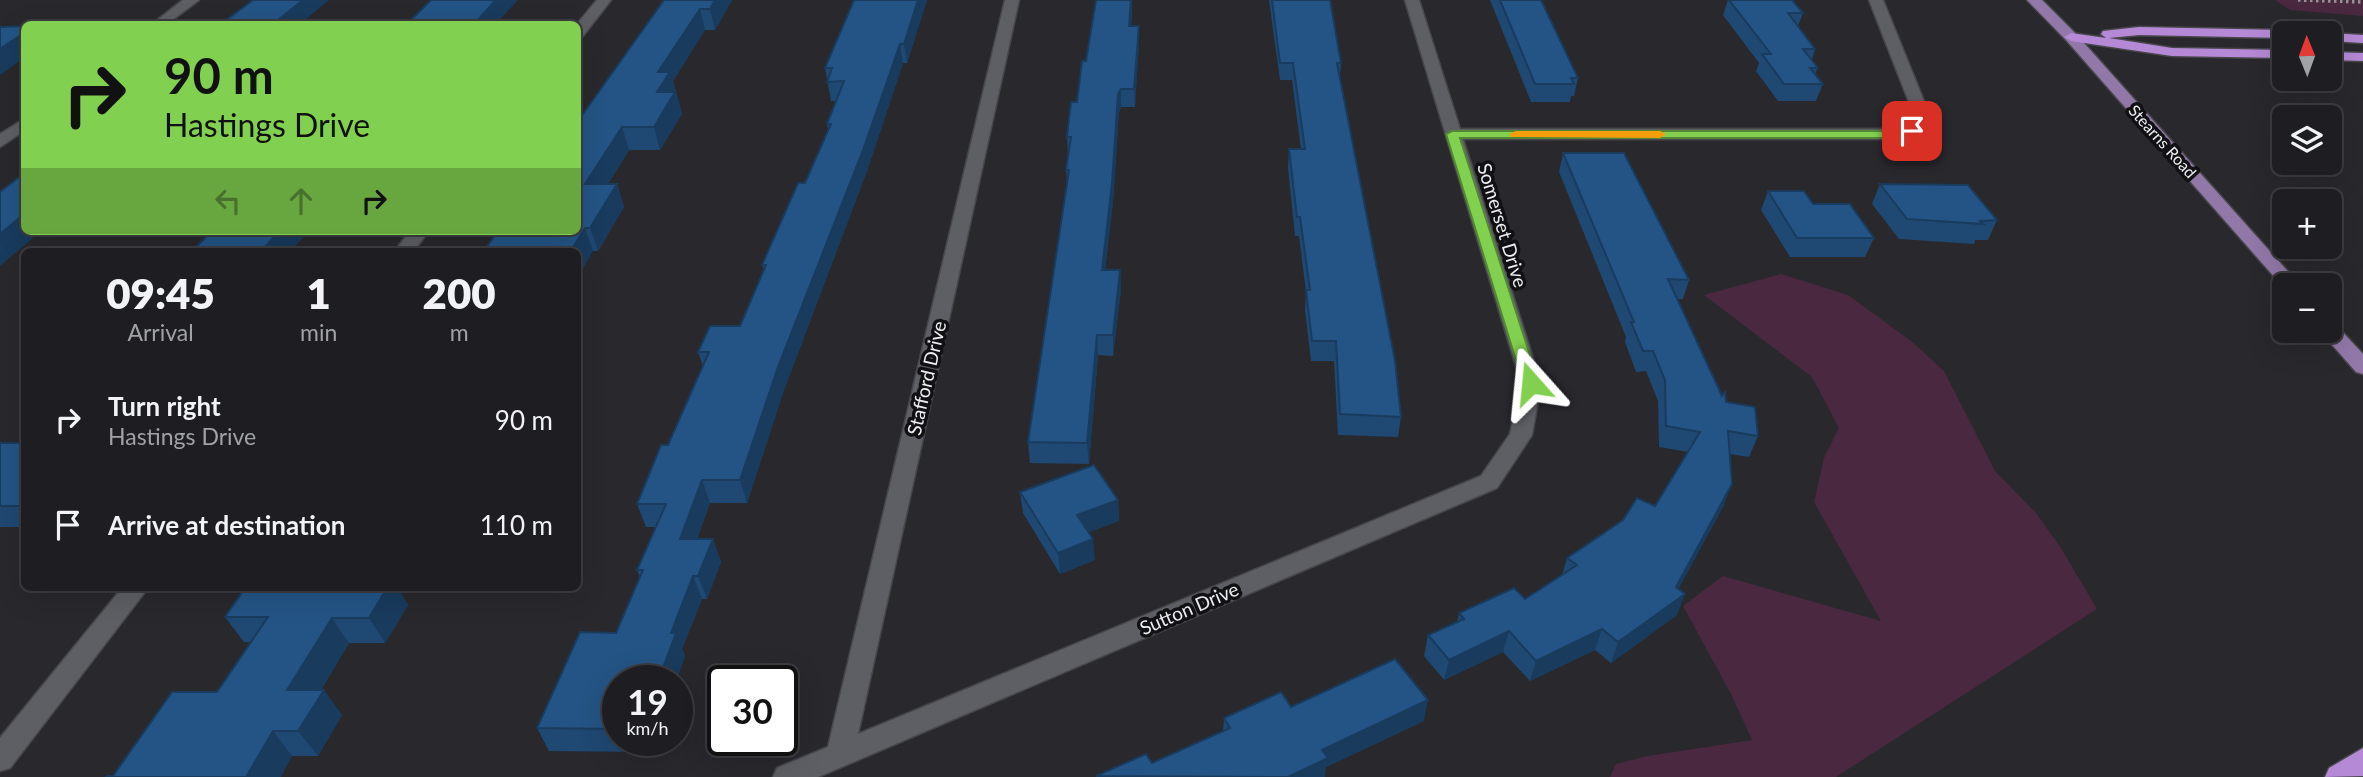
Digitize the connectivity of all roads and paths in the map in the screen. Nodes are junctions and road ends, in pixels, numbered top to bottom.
1 (192, 0) edge
2 (604, 0) edge
3 (1012, 0) edge
4 (1412, 0) edge
5 (1876, 0) edge
6 (2034, 0) edge
7 (2298, 0) edge
8 (2363, 2) edge
9 (163, 21) edge
10 (581, 29) edge
11 (2272, 34) edge
12 (2071, 37) junction
13 (2342, 38) edge
14 (2363, 39) edge
15 (2272, 54) edge
16 (2342, 56) edge
17 (2363, 57) edge
18 (21, 126) edge
19 (1452, 134) junction
20 (0, 142) edge
21 (2280, 273) edge
22 (2342, 343) edge
23 (2363, 367) edge
24 (1531, 383) joint
25 (134, 591) edge
26 (839, 755) junction
27 (0, 759) edge
28 (2363, 760) edge
29 (788, 777) edge
30 (2339, 777) edge

1 - 9 street
2 - 10 street
3 - 26 street, Stafford Drive
4 - 19 street, Somerset Drive
5 - 19 street
6 - 12 main road, Stearns Road
7 - 8 path
11 - 12 highway
12 - 15 highway
12 - 21 main road, Stearns Road
13 - 14 highway
16 - 17 highway
18 - 20 street
19 - 24 street, Somerset Drive
22 - 23 main road
24 - 26 street, Sutton Drive
25 - 27 street
26 - 29 street, Sutton Drive
28 - 30 highway

